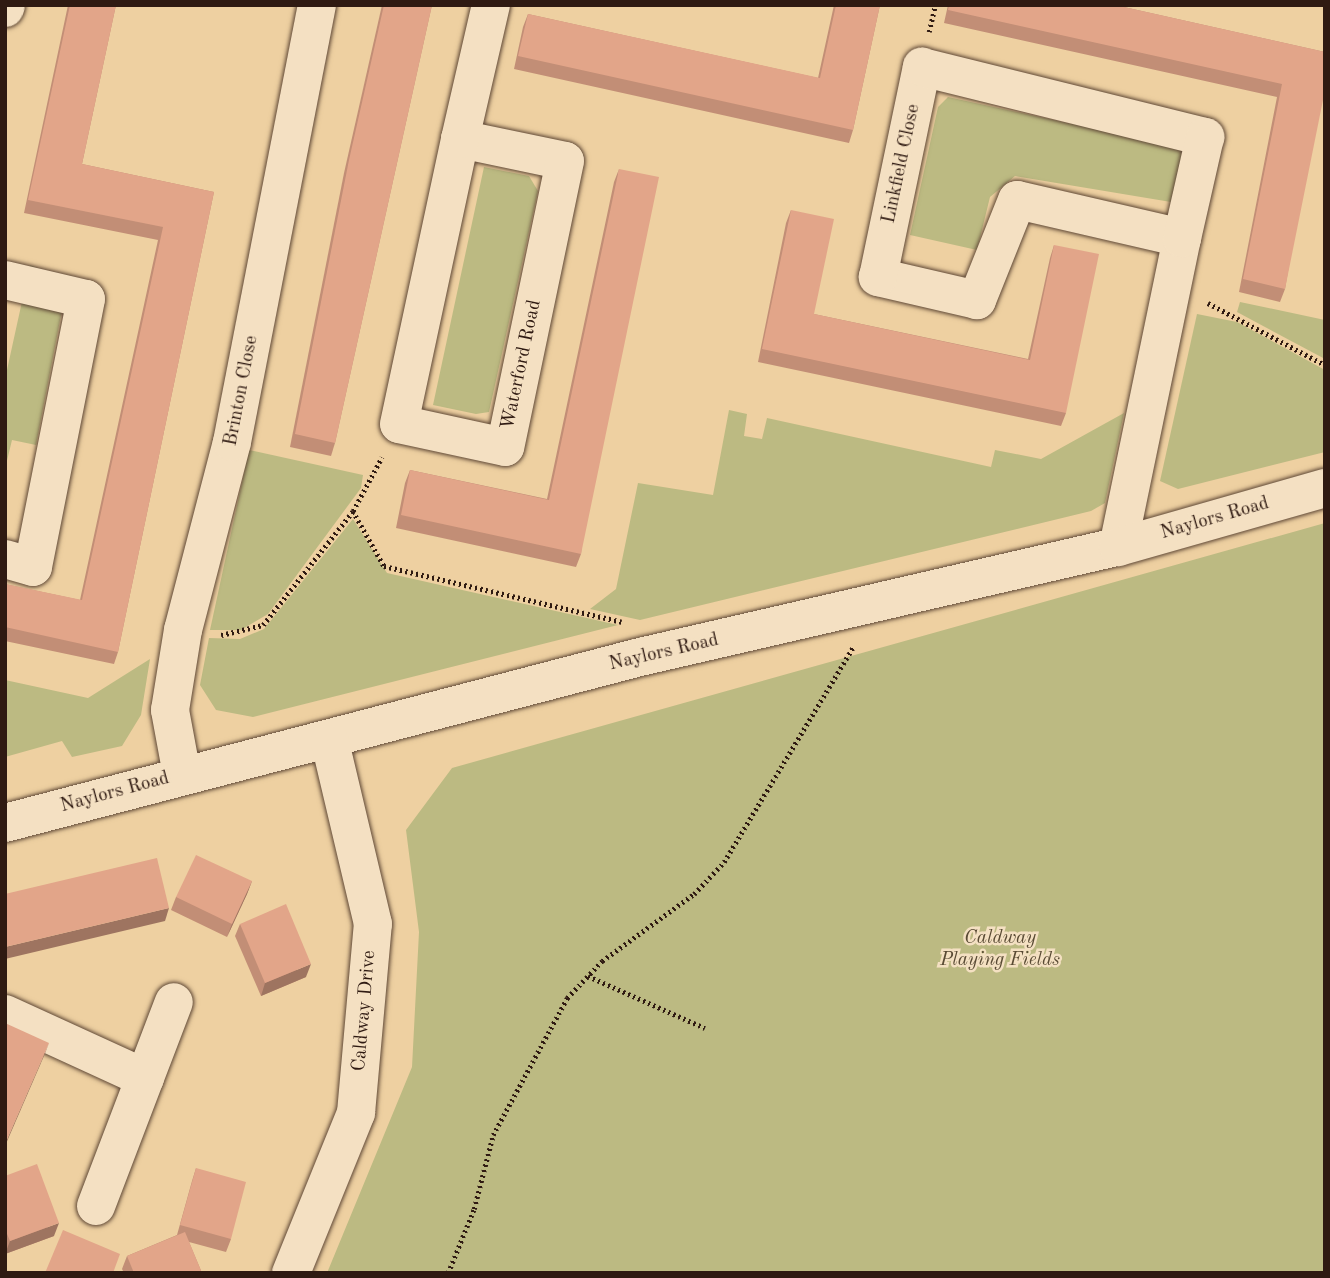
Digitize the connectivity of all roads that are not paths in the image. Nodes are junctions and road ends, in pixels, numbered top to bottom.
1 (317, 5) edge
2 (491, 5) edge
3 (460, 139) junction
4 (1182, 238) junction
5 (5, 280) edge
6 (1325, 488) edge
7 (1118, 547) junction
8 (5, 559) edge
9 (330, 742) junction
10 (182, 775) junction
11 (5, 823) edge
12 (174, 1002) dead end
13 (5, 1014) edge
14 (145, 1078) junction
15 (96, 1206) dead end
16 (291, 1273) edge

1 - 10 street, Brinton Close
2 - 3 street
3 - 3 street, Waterford Road
4 - 4 street, Linkfield Close
4 - 7 street, Linkfield Close
5 - 8 street
6 - 7 street, Naylors Road
7 - 9 street, Naylors Road
9 - 10 street, Naylors Road
9 - 16 street, Caldway Drive
10 - 11 street, Naylors Road
12 - 14 street
13 - 14 street
14 - 15 street

